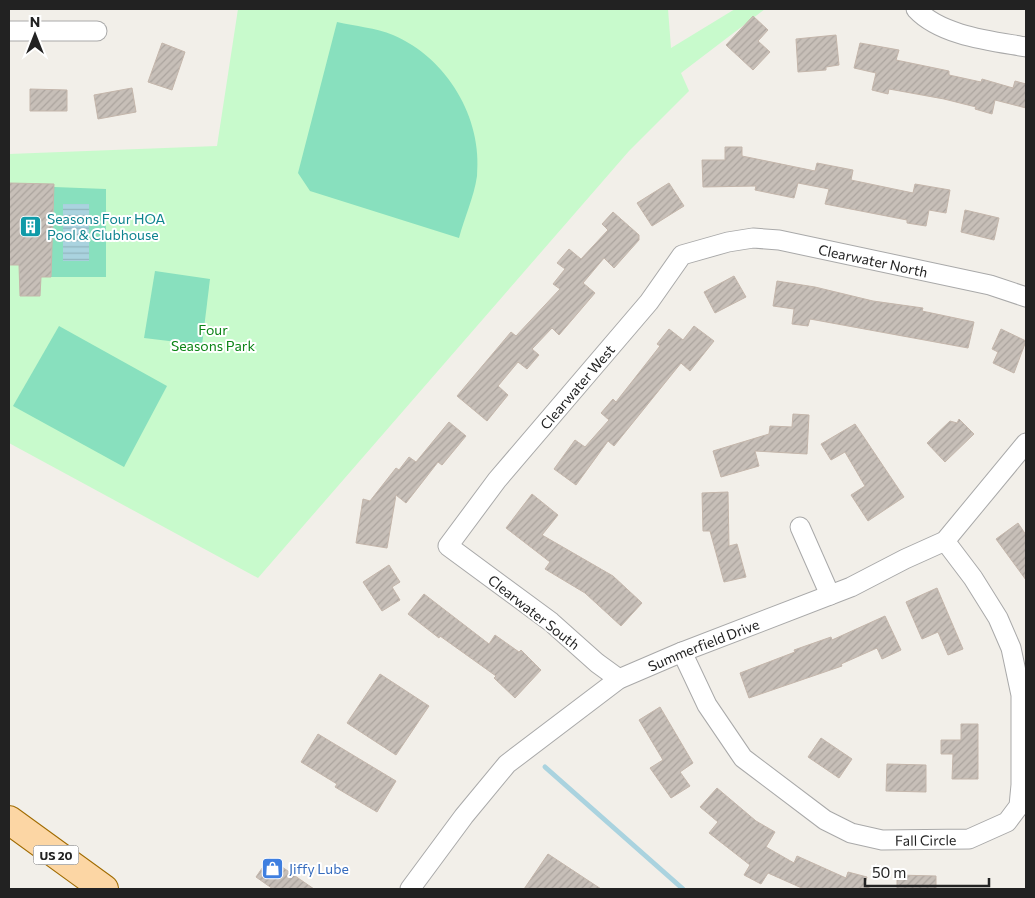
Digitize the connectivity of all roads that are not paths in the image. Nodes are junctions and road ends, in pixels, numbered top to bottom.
1 (916, 9) edge
2 (9, 31) edge
3 (97, 31) dead end
4 (1026, 47) edge
5 (718, 244) joint
6 (1026, 297) edge
7 (1026, 443) edge
8 (800, 527) dead end
9 (945, 541) junction
10 (448, 546) joint
11 (830, 595) junction
12 (682, 652) junction
13 (619, 679) junction
14 (9, 820) edge
15 (104, 889) edge
16 (410, 889) edge

1 - 4 street
2 - 3 street
5 - 6 street, Clearwater North
5 - 10 street, Clearwater West
7 - 9 street, Summerfield Drive
8 - 11 street
9 - 11 street, Summerfield Drive
9 - 12 street, Fall Circle
10 - 13 street, Clearwater South
11 - 12 street, Summerfield Drive
12 - 13 street, Summerfield Drive
13 - 16 street, Summerfield Drive
14 - 15 main road, US 20

